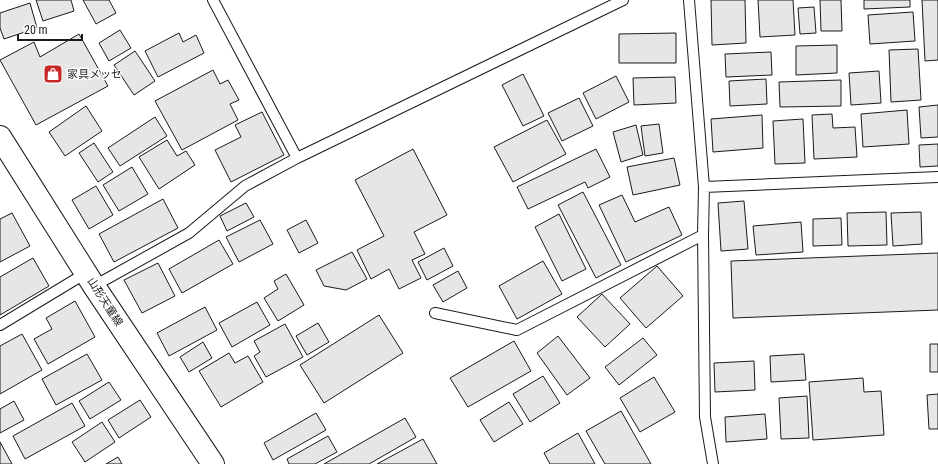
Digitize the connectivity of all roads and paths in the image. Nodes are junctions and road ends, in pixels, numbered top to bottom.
1 (213, 0) edge
2 (623, 0) edge
3 (689, 0) edge
4 (0, 137) edge
5 (297, 158) junction
6 (938, 177) edge
7 (704, 187) junction
8 (703, 235) junction
9 (90, 279) junction
10 (435, 313) dead end
11 (0, 325) edge
12 (213, 464) edge
13 (713, 464) edge

1 - 5 lane
2 - 5 lane
3 - 7 lane
4 - 9 main road, 山形天童線
5 - 9 lane
6 - 7 lane
7 - 8 lane
8 - 10 lane
8 - 13 lane
9 - 11 lane
9 - 12 main road, 山形天童線

